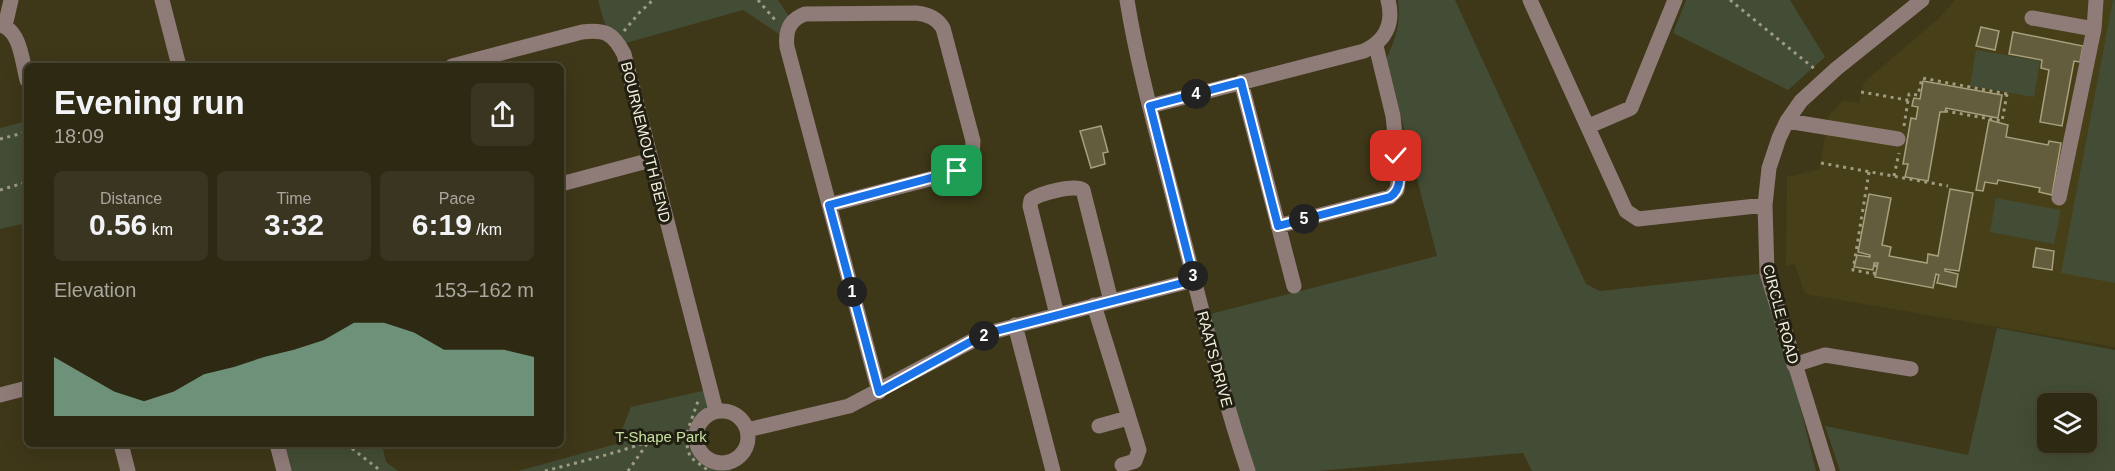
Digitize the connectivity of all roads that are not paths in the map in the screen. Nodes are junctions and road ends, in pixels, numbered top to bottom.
1 (11, 0) edge
2 (162, 0) edge
3 (1127, 0) edge
4 (1388, 0) edge
5 (1530, 0) edge
6 (1675, 0) edge
7 (1922, 0) edge
8 (2096, 0) edge
9 (2032, 18) dead end
10 (2, 25) edge
11 (2094, 29) junction
12 (1376, 46) junction
13 (177, 63) edge
14 (463, 63) edge
15 (24, 69) edge
16 (1241, 82) junction
17 (1150, 106) junction
18 (1787, 121) junction
19 (1589, 126) junction
20 (1900, 139) road end
21 (651, 160) junction
22 (564, 183) edge
23 (2059, 198) dead end
24 (829, 205) junction
25 (1764, 205) junction
26 (1278, 226) junction
27 (1194, 280) junction
28 (1294, 286) dead end
29 (1111, 301) junction
30 (1094, 305) junction
31 (1056, 315) junction
32 (1015, 325) junction
33 (1794, 365) junction
34 (1911, 369) dead end
35 (24, 389) edge
36 (879, 392) junction
37 (0, 395) edge
38 (716, 411) junction
39 (1128, 418) junction
40 (1098, 426) dead end
41 (747, 430) junction
42 (123, 447) edge
43 (278, 447) edge
44 (1122, 465) dead end
45 (730, 467) edge
46 (128, 471) edge
47 (284, 471) edge
48 (1053, 471) edge
49 (1248, 471) edge
50 (1828, 471) edge

1 - 10 street
2 - 13 street
3 - 17 street, RAATS DRIVE
4 - 12 street
5 - 19 street
6 - 19 street
7 - 18 street, CIRCLE ROAD
8 - 11 street
9 - 11 street
10 - 15 street
11 - 23 street
12 - 16 street
12 - 26 street
14 - 21 street, BOURNEMOUTH BEND
16 - 17 street
16 - 26 street
17 - 27 street, RAATS DRIVE
18 - 20 street
18 - 25 street, CIRCLE ROAD
19 - 25 street
21 - 22 street
21 - 38 street, BOURNEMOUTH BEND
24 - 24 street
24 - 36 street
25 - 33 street, CIRCLE ROAD
26 - 28 street
27 - 29 street
27 - 49 street, RAATS DRIVE
29 - 30 street
29 - 31 street
30 - 31 street
30 - 39 street
31 - 32 street
32 - 36 street
32 - 48 street
33 - 34 street
33 - 50 street, CIRCLE ROAD
35 - 37 street
36 - 41 street
38 - 41 street
38 - 45 street
39 - 40 street
39 - 44 street
41 - 45 street
42 - 46 street
43 - 47 street

